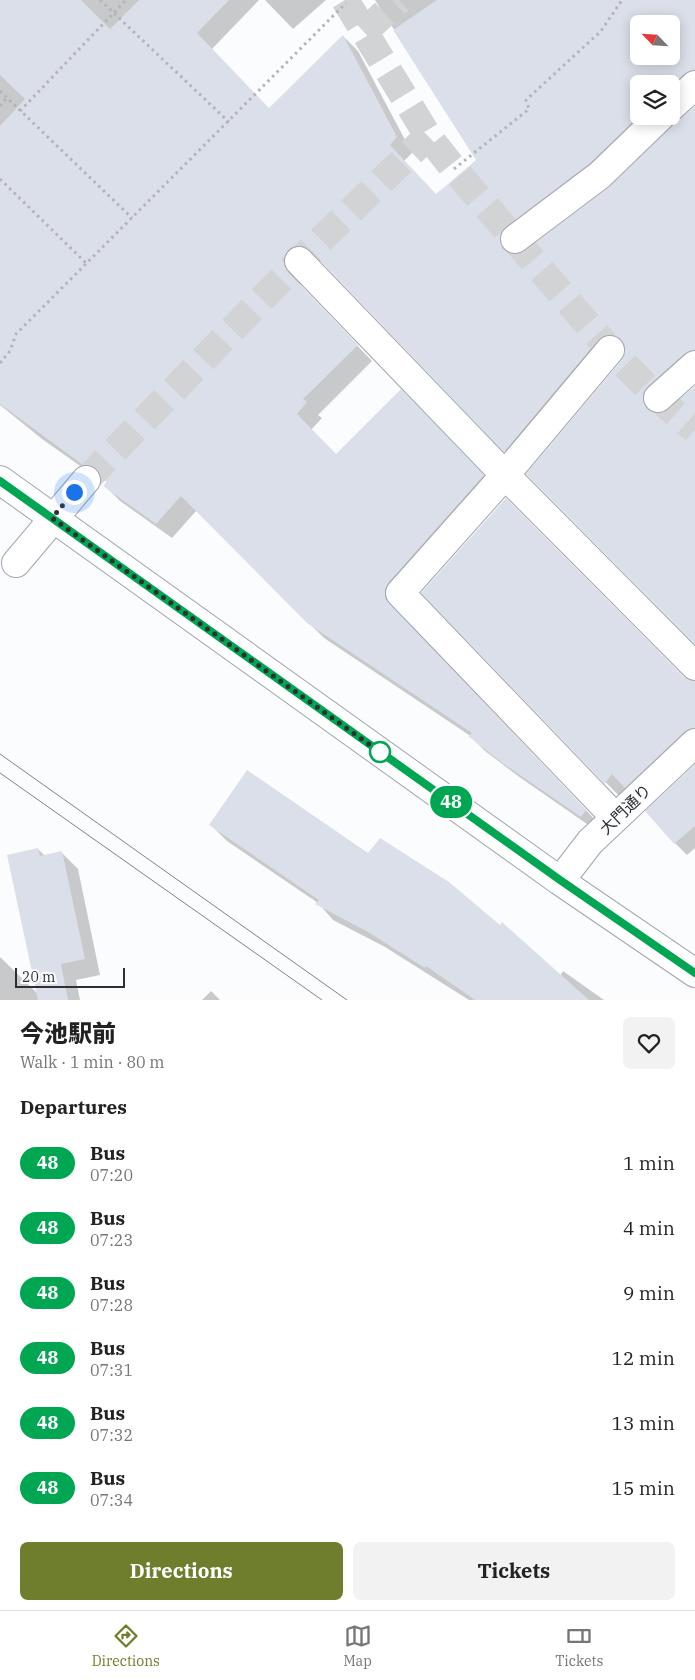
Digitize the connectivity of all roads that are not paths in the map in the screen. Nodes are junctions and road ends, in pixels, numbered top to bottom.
1 (695, 86) edge
2 (680, 99) edge
3 (652, 125) edge
4 (515, 239) dead end
5 (299, 261) dead end
6 (610, 350) dead end
7 (695, 365) edge
8 (658, 398) dead end
9 (505, 476) junction
10 (0, 480) edge
11 (86, 480) tunnel mouth
12 (52, 518) junction
13 (16, 564) dead end
14 (695, 666) edge
15 (695, 743) edge
16 (615, 817) junction
17 (560, 880) junction
18 (695, 972) edge

1 - 2 street
3 - 4 street
5 - 9 street
6 - 9 street
7 - 8 street
9 - 14 street
9 - 16 street
10 - 12 street
11 - 12 street
12 - 13 street
12 - 17 street
15 - 16 street, 大門通り
16 - 17 street, 大門通り
17 - 18 street

